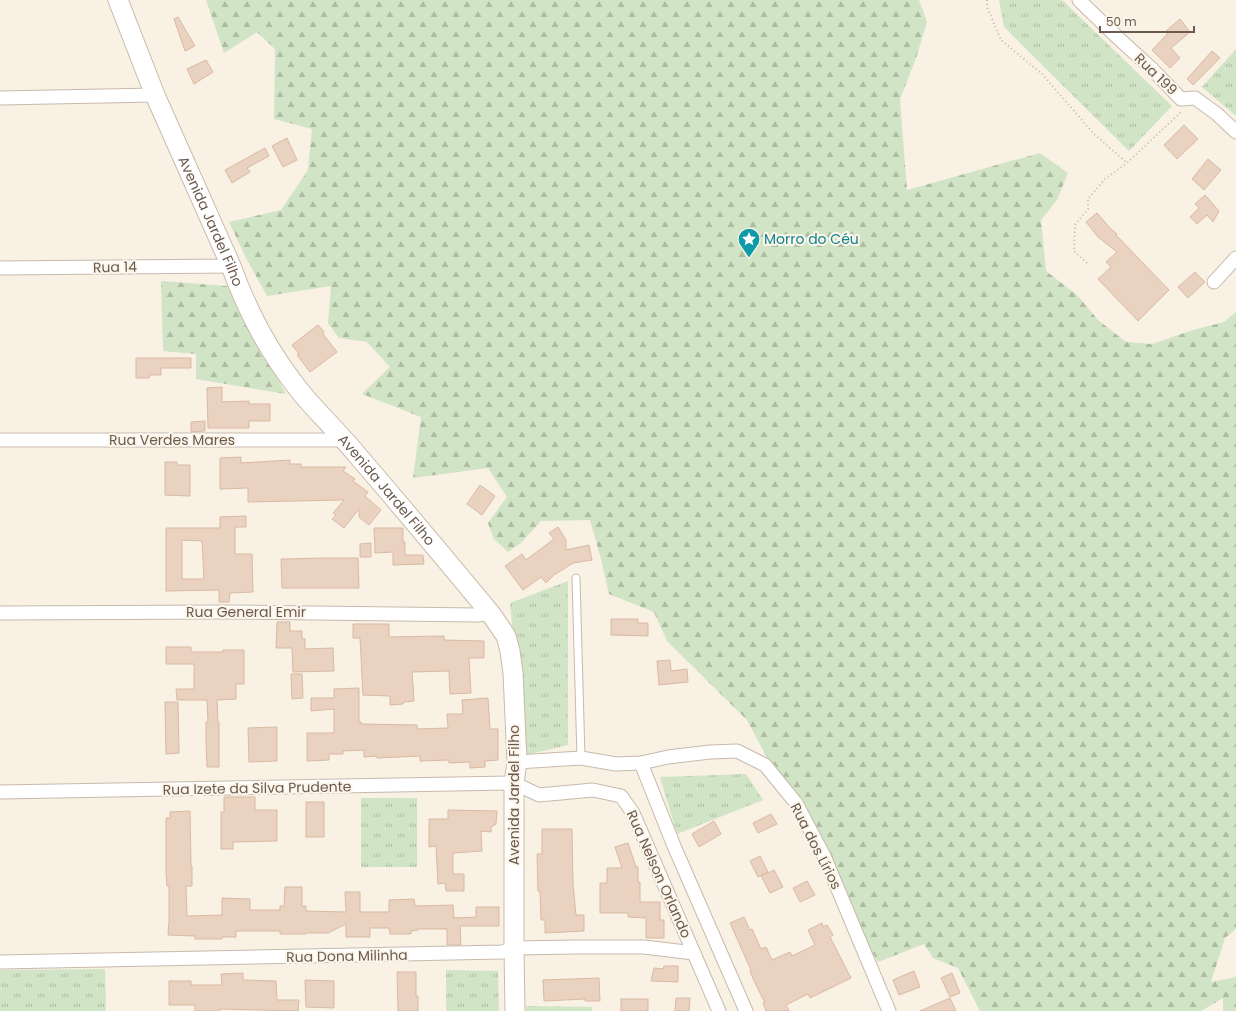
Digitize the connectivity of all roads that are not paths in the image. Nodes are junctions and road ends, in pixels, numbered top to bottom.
1 (118, 0) edge
2 (1079, 0) edge
3 (155, 95) junction
4 (0, 98) edge
5 (1236, 132) edge
6 (1236, 258) edge
7 (231, 266) junction
8 (0, 268) edge
9 (1214, 282) dead end
10 (0, 440) edge
11 (345, 440) junction
12 (576, 578) dead end
13 (0, 613) edge
14 (491, 614) junction
15 (581, 758) junction
16 (517, 762) junction
17 (641, 763) junction
18 (514, 783) junction
19 (0, 792) edge
20 (514, 948) junction
21 (694, 953) junction
22 (0, 962) edge
23 (515, 1011) edge
24 (719, 1011) edge
25 (746, 1011) edge
26 (889, 1011) edge

1 - 3 main road, Avenida Jardel Filho
2 - 5 street, Rua 199
3 - 4 street
3 - 7 main road, Avenida Jardel Filho
6 - 9 street
7 - 8 street, Rua 14
7 - 11 main road, Avenida Jardel Filho
10 - 11 street, Rua Verdes Mares
11 - 14 main road, Avenida Jardel Filho
12 - 15 lane
13 - 14 street, Rua General Emir
14 - 16 main road, Avenida Jardel Filho
15 - 16 street, Rua dos Lírios
15 - 17 street, Rua dos Lírios
16 - 18 main road, Avenida Jardel Filho
17 - 25 street, Rua Nelson Orlando
17 - 26 street, Rua dos Lírios
18 - 19 street, Rua Izete da Silva Prudente
18 - 20 main road, Avenida Jardel Filho
18 - 21 street, Rua Nelson Orlando
20 - 21 street, Rua Dona Milinha
20 - 22 street, Rua Dona Milinha
20 - 23 main road, Avenida Jardel Filho
21 - 24 street, Rua Nelson Orlando

